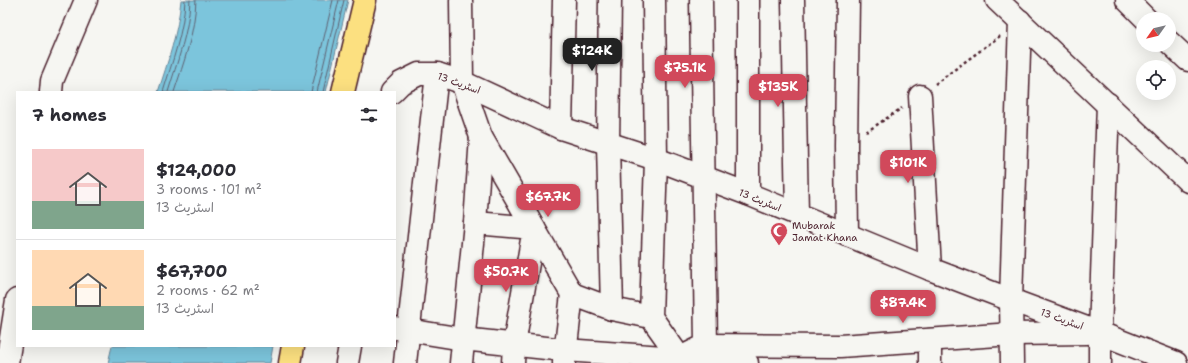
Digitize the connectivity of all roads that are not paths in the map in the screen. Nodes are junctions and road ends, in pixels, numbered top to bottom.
1 (86, 0) edge
2 (365, 0) edge
3 (461, 0) edge
4 (564, 0) edge
5 (610, 0) edge
6 (654, 0) edge
7 (701, 0) edge
8 (748, 0) edge
9 (794, 0) edge
10 (848, 0) edge
11 (997, 0) edge
12 (1126, 0) edge
13 (1139, 12) edge
14 (1020, 21) junction
15 (1176, 49) edge
16 (1188, 60) edge
17 (438, 74) junction
18 (462, 82) junction
19 (50, 91) edge
20 (343, 91) edge
21 (393, 91) edge
22 (920, 96) dead end
23 (1108, 104) junction
24 (561, 128) junction
25 (481, 137) junction
26 (608, 144) junction
27 (656, 159) junction
28 (703, 178) junction
29 (1188, 181) edge
30 (748, 194) junction
31 (797, 215) junction
32 (475, 223) junction
33 (534, 228) junction
34 (847, 235) junction
35 (930, 269) junction
36 (572, 294) junction
37 (1011, 300) junction
38 (16, 306) edge
39 (612, 309) junction
40 (651, 317) junction
41 (402, 330) edge
42 (1100, 333) junction
43 (1012, 334) junction
44 (463, 339) junction
45 (930, 340) junction
46 (706, 345) junction
47 (292, 347) edge
48 (350, 347) edge
49 (513, 354) edge
50 (840, 354) edge
51 (564, 357) edge
52 (680, 361) edge
53 (7, 363) edge
54 (290, 363) edge
55 (347, 363) edge
56 (405, 363) edge
57 (461, 363) edge
58 (748, 363) edge
59 (930, 363) edge
60 (1012, 363) edge
61 (1100, 363) edge
62 (1176, 363) edge

1 - 19 street
2 - 20 main road
3 - 18 street
4 - 24 street
5 - 26 street
6 - 27 street
7 - 28 street
8 - 30 street
9 - 31 street
10 - 34 street
11 - 14 street
12 - 13 street
14 - 23 street
14 - 37 street
15 - 16 street
17 - 18 street, اسٹریٹ 13
17 - 21 street, اسٹریٹ 13
17 - 41 street
18 - 24 street, اسٹریٹ 13
18 - 25 street
22 - 35 street
23 - 29 street
23 - 42 street
24 - 26 street, اسٹریٹ 13
25 - 32 street
25 - 33 street
26 - 27 street, اسٹریٹ 13
26 - 39 street
27 - 28 street, اسٹریٹ 13
27 - 40 street
28 - 30 street, اسٹریٹ 13
28 - 46 street
30 - 31 street, اسٹریٹ 13
31 - 34 street, اسٹریٹ 13
32 - 33 street
32 - 44 street
33 - 36 street
33 - 49 street
34 - 35 street, اسٹریٹ 13
35 - 37 street, اسٹریٹ 13
36 - 39 street
36 - 51 street
37 - 42 street, اسٹریٹ 13
37 - 43 street
38 - 53 street
39 - 40 street
40 - 52 street
41 - 44 street
41 - 56 street
42 - 43 street
42 - 61 street
42 - 62 street, اسٹریٹ 13
43 - 45 street
43 - 60 street
44 - 49 street
44 - 57 street
45 - 50 street
45 - 59 street
46 - 50 street
46 - 52 street
47 - 54 main road
48 - 55 street
49 - 51 street
51 - 52 street
52 - 58 street

